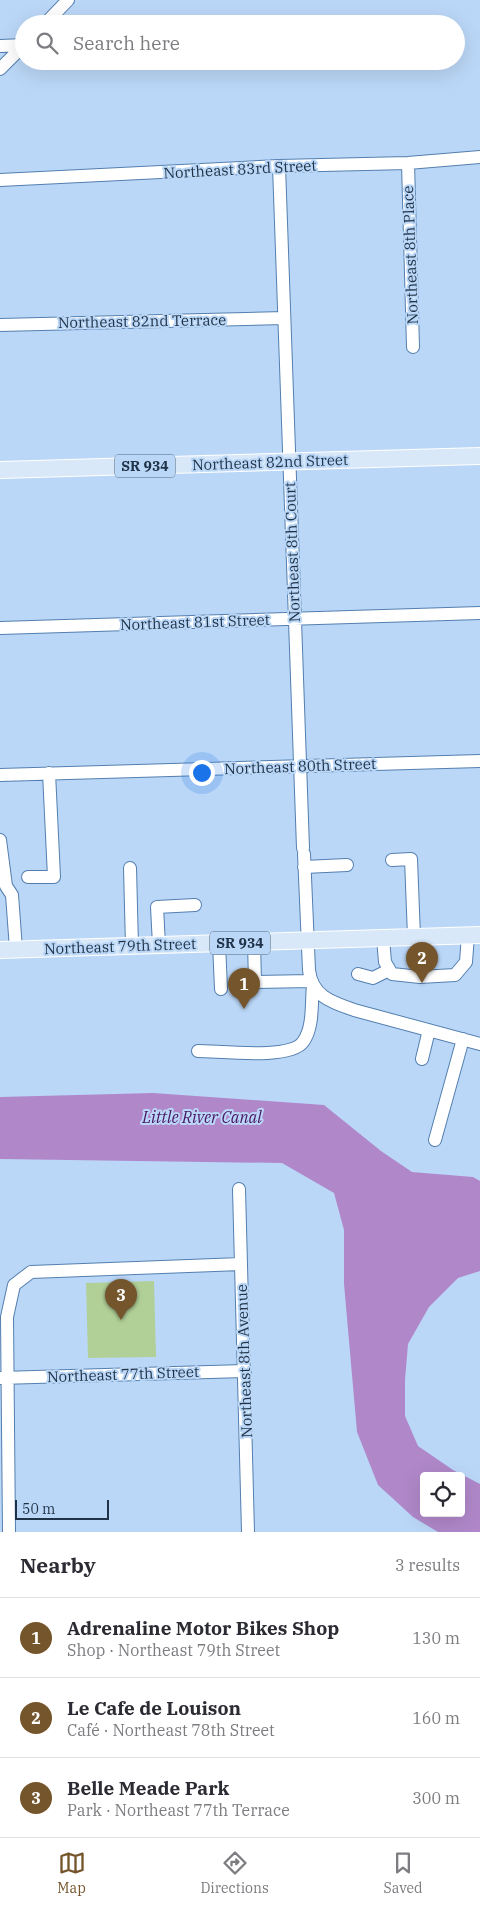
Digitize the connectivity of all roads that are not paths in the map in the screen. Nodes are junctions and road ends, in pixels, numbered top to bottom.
1 (68, 0) edge
2 (54, 15) edge
3 (15, 45) edge
4 (0, 46) edge
5 (15, 54) edge
6 (0, 69) edge
7 (480, 157) edge
8 (408, 163) junction
9 (279, 166) junction
10 (0, 180) edge
11 (284, 318) junction
12 (0, 325) edge
13 (413, 348) dead end
14 (480, 456) edge
15 (289, 462) junction
16 (0, 470) edge
17 (480, 614) edge
18 (294, 619) junction
19 (0, 628) edge
20 (480, 761) edge
21 (301, 766) junction
22 (49, 774) junction
23 (0, 775) edge
24 (0, 840) edge
25 (304, 856) junction
26 (392, 860) dead end
27 (348, 865) dead end
28 (130, 868) dead end
29 (28, 877) dead end
30 (195, 905) dead end
31 (474, 935) edge
32 (414, 937) junction
33 (384, 938) junction
34 (308, 941) junction
35 (254, 942) junction
36 (219, 943) junction
37 (159, 945) junction
38 (132, 946) junction
39 (8, 950) edge
40 (389, 970) junction
41 (358, 974) dead end
42 (312, 984) junction
43 (221, 989) dead end
44 (429, 1030) junction
45 (463, 1039) junction
46 (480, 1044) edge
47 (198, 1051) dead end
48 (422, 1059) dead end
49 (435, 1140) dead end
50 (239, 1189) dead end
51 (241, 1264) junction
52 (245, 1371) junction
53 (3, 1378) edge
54 (9, 1532) edge
55 (248, 1532) edge

1 - 2 street
3 - 4 street
5 - 6 street
7 - 8 street, Northeast 83rd Street
8 - 9 street, Northeast 83rd Street
8 - 13 street, Northeast 8th Place
9 - 10 street, Northeast 83rd Street
9 - 11 street, Northeast 8th Court
11 - 12 street, Northeast 82nd Terrace
11 - 15 street, Northeast 8th Court
14 - 15 main road, Northeast 82nd Street / SR 934
15 - 16 main road, Northeast 82nd Street / SR 934
15 - 18 street, Northeast 8th Court
17 - 18 street, Northeast 81st Street
18 - 19 street, Northeast 81st Street
18 - 21 street, Northeast 8th Court
20 - 21 street, Northeast 80th Street
21 - 22 street, Northeast 80th Street
21 - 25 street, Northeast 8th Court
22 - 23 street, Northeast 80th Street
22 - 29 street
24 - 39 street
25 - 27 street
25 - 34 street, Northeast 8th Court
26 - 32 street
28 - 38 street
30 - 37 street
31 - 32 main road, Northeast 79th Street / SR 934
31 - 40 street
32 - 33 main road, Northeast 79th Street / SR 934
33 - 34 main road, Northeast 79th Street / SR 934
33 - 40 street
34 - 35 main road, Northeast 79th Street / SR 934
34 - 42 street, Northeast 8th Court
35 - 36 main road, Northeast 79th Street / SR 934
35 - 42 street
36 - 37 main road, Northeast 79th Street / SR 934
36 - 43 street
37 - 38 main road, Northeast 79th Street / SR 934
38 - 39 main road, Northeast 79th Street / SR 934
40 - 41 street
42 - 44 street
42 - 47 street, Northeast 8th Court
44 - 45 street
44 - 48 street
45 - 46 street
45 - 49 street
50 - 51 street, Northeast 8th Avenue
51 - 52 street, Northeast 8th Avenue
51 - 53 street
52 - 53 street, Northeast 77th Street
52 - 55 street, Northeast 8th Avenue
53 - 54 street

